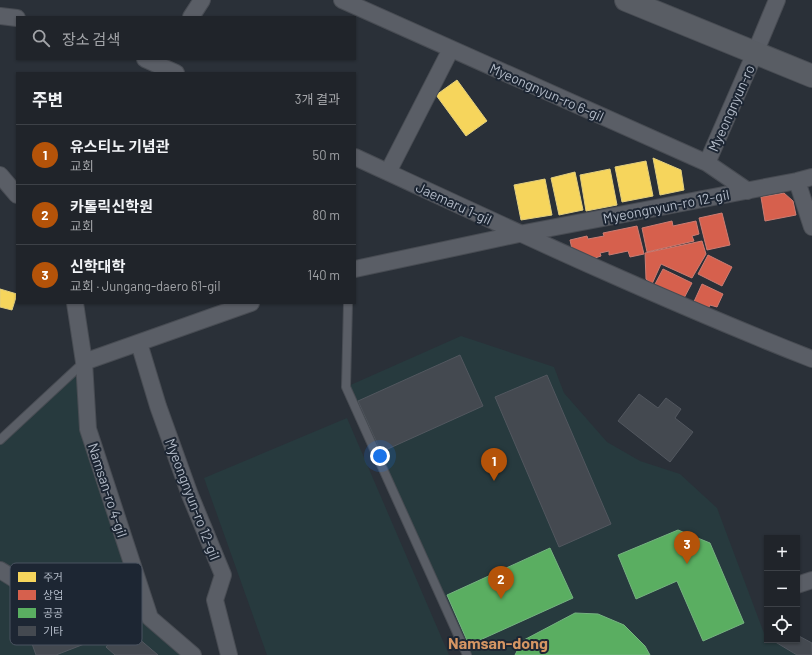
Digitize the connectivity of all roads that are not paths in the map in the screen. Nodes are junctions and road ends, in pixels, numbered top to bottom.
1 (202, 0) edge
2 (342, 0) edge
3 (626, 0) edge
4 (777, 0) edge
5 (0, 16) edge
6 (192, 16) edge
7 (16, 18) edge
8 (451, 48) junction
9 (756, 53) junction
10 (147, 60) edge
11 (159, 66) edge
12 (174, 72) edge
13 (812, 76) edge
14 (356, 157) edge
15 (706, 163) junction
16 (388, 172) junction
17 (0, 175) edge
18 (805, 179) edge
19 (748, 191) junction
20 (16, 194) edge
21 (812, 227) edge
22 (519, 234) junction
23 (356, 269) edge
24 (75, 304) edge
25 (248, 304) edge
26 (348, 304) edge
27 (139, 343) junction
28 (812, 359) edge
29 (84, 362) junction
30 (0, 440) edge
31 (132, 563) edge
32 (0, 570) edge
33 (10, 576) edge
34 (812, 580) edge
35 (800, 584) edge
36 (142, 594) edge
37 (193, 655) edge
38 (229, 655) edge
39 (467, 655) edge

1 - 6 street
2 - 8 street, Myeongnyun-ro 6-gil
3 - 9 street, Myeongnyun-ro
4 - 9 street, Myeongnyun-ro
5 - 7 street
8 - 15 street, Myeongnyun-ro 6-gil
8 - 16 street
9 - 13 street, Myeongnyun-ro
9 - 15 street, Myeongnyun-ro
10 - 11 street
11 - 12 street
14 - 16 street, Jaemaru 1-gil
15 - 19 street, Myeongnyun-ro 6-gil
16 - 22 street, Jaemaru 1-gil
17 - 20 street
18 - 19 street, Myeongnyun-ro 12-gil
18 - 21 street
19 - 22 street, Myeongnyun-ro 12-gil
22 - 23 street, Myeongnyun-ro 12-gil
22 - 28 street
24 - 29 street, Namsan-ro 4-gil
25 - 27 street
26 - 39 lane
27 - 29 street
27 - 38 street, Myeongnyun-ro 12-gil
29 - 30 lane
29 - 31 street, Namsan-ro 4-gil
32 - 33 street
34 - 35 street
36 - 37 street, Namsan-ro 4-gil

